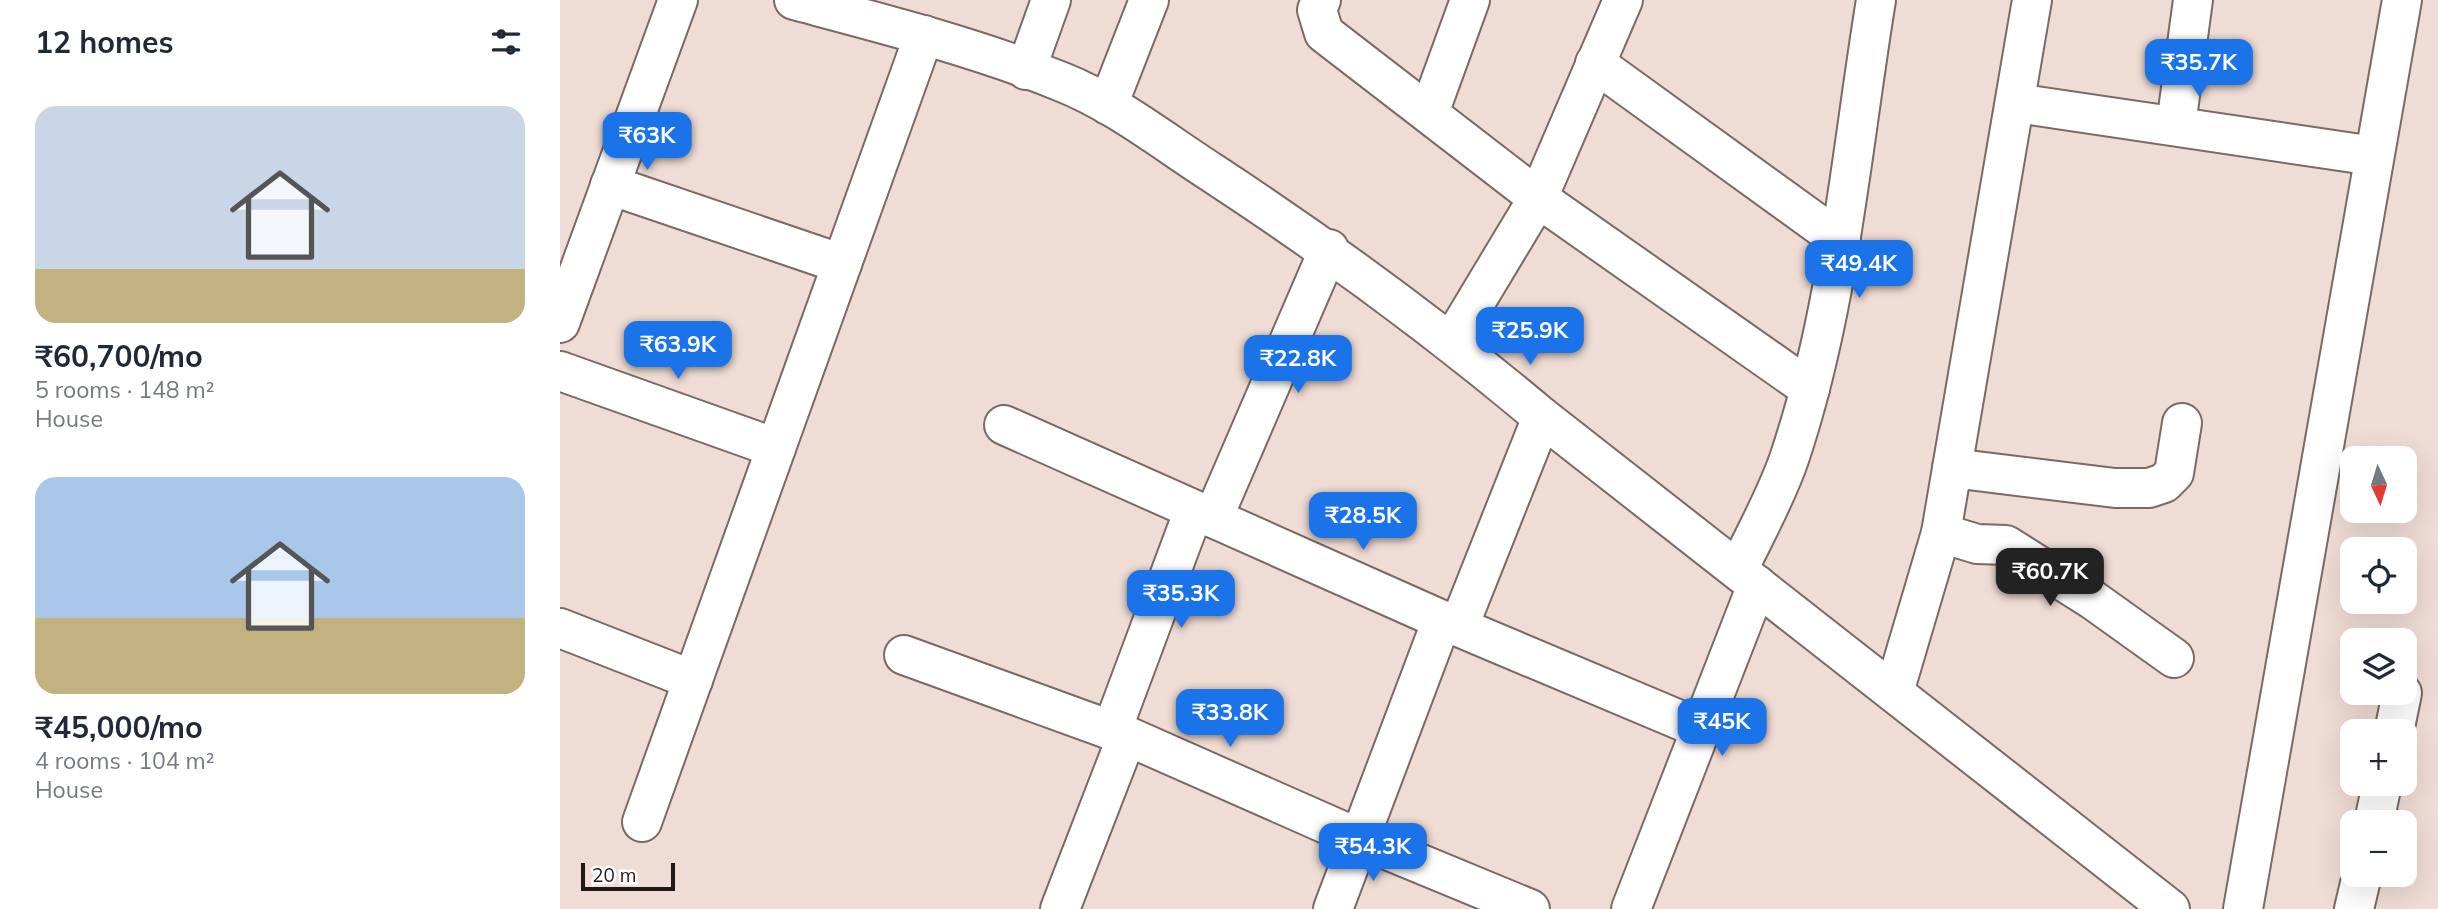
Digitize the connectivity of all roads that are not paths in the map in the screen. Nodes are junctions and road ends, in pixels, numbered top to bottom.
1 (678, 0) edge
2 (794, 0) edge
3 (1051, 0) edge
4 (1149, 0) edge
5 (1321, 0) edge
6 (1470, 0) edge
7 (1622, 0) edge
8 (1876, 0) edge
9 (2032, 0) edge
10 (2193, 0) edge
11 (2402, 0) edge
12 (924, 35) junction
13 (1595, 63) junction
14 (1026, 70) junction
15 (2016, 103) junction
16 (1108, 105) junction
17 (1429, 113) junction
18 (2176, 125) junction
19 (2374, 156) junction
20 (610, 185) junction
21 (1538, 198) junction
22 (1841, 241) junction
23 (1329, 249) junction
24 (842, 264) junction
25 (560, 323) edge
26 (1452, 341) junction
27 (560, 371) edge
28 (1810, 389) junction
29 (1542, 417) junction
30 (2182, 423) dead end
31 (1004, 425) dead end
32 (776, 448) junction
33 (1952, 468) junction
34 (1204, 514) junction
35 (1941, 533) junction
36 (1748, 578) junction
37 (1451, 623) junction
38 (560, 628) edge
39 (904, 654) dead end
40 (2174, 658) dead end
41 (693, 680) junction
42 (1894, 692) junction
43 (1701, 729) junction
44 (1119, 733) junction
45 (642, 822) dead end
46 (1358, 838) junction
47 (2359, 887) edge
48 (1060, 909) edge
49 (1333, 909) edge
50 (1530, 909) edge
51 (1630, 909) edge
52 (2170, 909) edge
53 (2243, 909) edge
54 (2354, 909) edge

1 - 20 street
2 - 12 street
3 - 14 street
4 - 16 street
5 - 17 street
6 - 17 street
7 - 13 street
8 - 22 street
9 - 15 street
10 - 18 street
11 - 19 street
12 - 14 street
12 - 24 street
13 - 21 street
13 - 22 street
14 - 16 street
15 - 18 street
15 - 33 street
16 - 23 street
17 - 21 street
18 - 19 street
19 - 53 street
20 - 24 street
20 - 25 street
21 - 26 street
21 - 28 street
22 - 28 street
23 - 26 street
23 - 34 street
24 - 32 street
26 - 29 street
27 - 32 street
28 - 36 street
29 - 36 street
29 - 37 street
30 - 33 street
31 - 34 street
32 - 41 street
33 - 35 street
34 - 37 street
34 - 44 street
35 - 40 street
35 - 42 street
36 - 42 street
36 - 43 street
37 - 43 street
37 - 46 street
38 - 41 street
39 - 44 street
41 - 45 street
42 - 52 street
43 - 51 street
44 - 46 street
44 - 48 street
46 - 49 street
46 - 50 street
47 - 54 street

